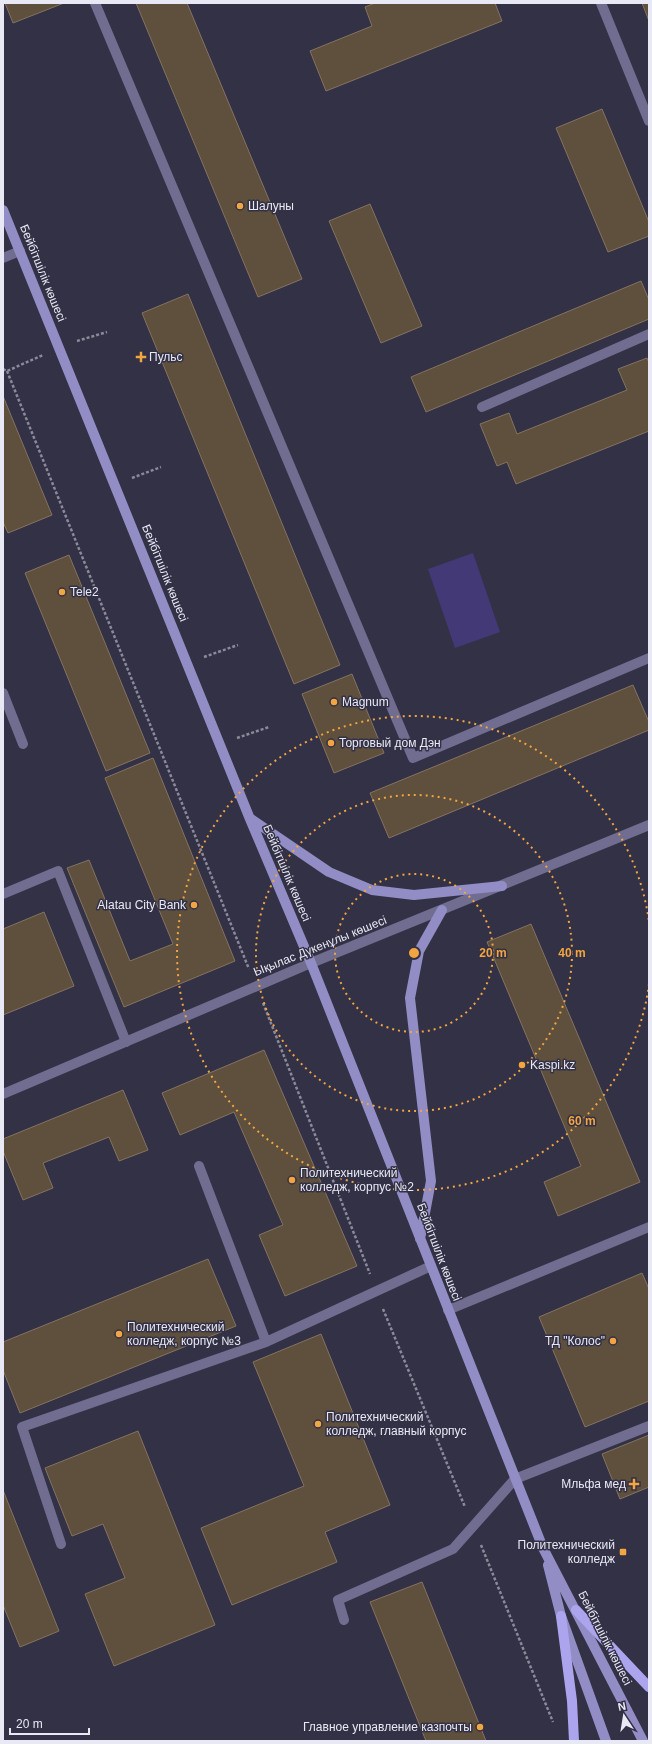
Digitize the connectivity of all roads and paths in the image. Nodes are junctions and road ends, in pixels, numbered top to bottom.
1 (95, 3) edge
2 (601, 3) edge
3 (648, 118) edge
4 (3, 210) edge
5 (20, 251) junction
6 (3, 258) edge
7 (649, 334) edge
8 (7, 371) dead end
9 (482, 407) dead end
10 (161, 467) dead end
11 (115, 485) junction
12 (238, 646) dead end
13 (649, 658) edge
14 (187, 663) junction
15 (3, 693) edge
16 (269, 727) dead end
17 (220, 743) junction
18 (23, 744) dead end
19 (250, 819) junction
20 (649, 825) edge
21 (502, 886) junction
22 (3, 894) edge
23 (442, 910) junction
24 (311, 963) junction
25 (256, 986) junction
26 (126, 1042) junction
27 (3, 1094) edge
28 (199, 1166) dead end
29 (649, 1227) edge
30 (420, 1238) junction
31 (431, 1266) junction
32 (376, 1292) junction
33 (448, 1310) junction
34 (266, 1342) junction
35 (649, 1426) edge
36 (515, 1479) junction
37 (473, 1526) junction
38 (61, 1544) dead end
39 (543, 1548) junction
40 (576, 1610) junction
41 (561, 1616) junction
42 (344, 1620) dead end
43 (649, 1687) edge
44 (554, 1725) dead end
45 (574, 1741) edge
46 (606, 1741) edge
47 (643, 1741) edge

1 - 13 street
2 - 3 street
4 - 5 main road, Бейбітшілік көшесі
5 - 6 street
5 - 11 main road, Бейбітшілік көшесі
7 - 9 street
8 - 25 path
10 - 11 path
11 - 14 main road, Бейбітшілік көшесі
12 - 14 path
14 - 17 main road, Бейбітшілік көшесі
15 - 18 street
16 - 17 path
17 - 19 main road, Бейбітшілік көшесі
19 - 21 main road
19 - 24 main road, Бейбітшілік көшесі
20 - 21 street, Ықылас Дүкенұлы көшесі
21 - 23 street, Ықылас Дүкенұлы көшесі
22 - 26 street
23 - 24 street, Ықылас Дүкенұлы көшесі
23 - 30 main road
24 - 25 street, Ықылас Дүкенұлы көшесі
24 - 30 main road, Бейбітшілік көшесі
25 - 26 street, Ықылас Дүкенұлы көшесі
25 - 32 path
26 - 27 street, Ықылас Дүкенұлы көшесі
28 - 34 street
29 - 33 street
30 - 31 main road, Бейбітшілік көшесі
31 - 32 street
31 - 33 main road, Бейбітшілік көшесі
32 - 34 street
32 - 37 path
33 - 36 main road, Бейбітшілік көшесі
34 - 38 street
35 - 36 street
36 - 37 street
36 - 39 main road, Бейбітшілік көшесі
37 - 42 street
37 - 44 path
39 - 40 main road, Бейбітшілік көшесі
39 - 41 main road, Бейбітшілік көшесі
40 - 43 main road
40 - 47 main road, Бейбітшілік көшесі
41 - 45 main road
41 - 46 main road, Бейбітшілік көшесі

